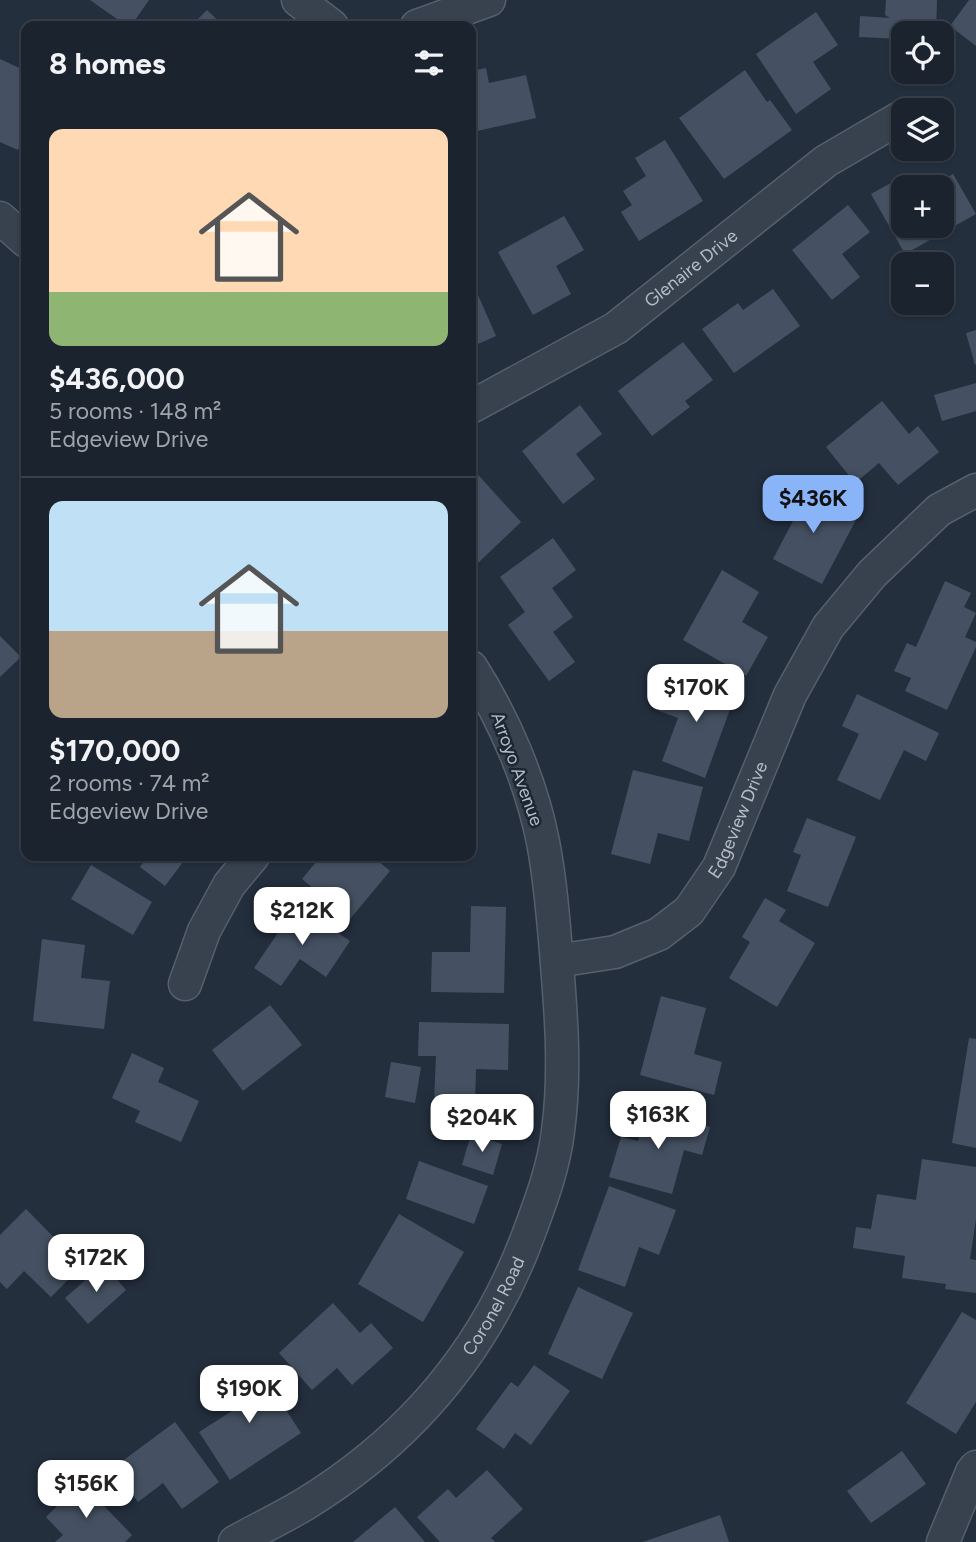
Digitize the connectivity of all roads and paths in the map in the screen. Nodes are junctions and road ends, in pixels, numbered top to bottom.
1 (298, 0) edge
2 (489, 0) edge
3 (325, 21) edge
4 (430, 21) edge
5 (891, 123) edge
6 (0, 218) edge
7 (21, 237) edge
8 (476, 404) edge
9 (976, 490) edge
10 (476, 676) edge
11 (249, 861) edge
12 (557, 961) junction
13 (186, 984) dead end
14 (976, 1467) edge
15 (967, 1508) edge
16 (235, 1542) edge
17 (943, 1542) edge

1 - 3 street
2 - 4 street
5 - 8 street, Glenaire Drive
6 - 7 street
9 - 12 street, Edgeview Drive
10 - 12 street, Arroyo Avenue
11 - 13 street
12 - 16 street, Coronel Road
14 - 15 street
15 - 17 street

